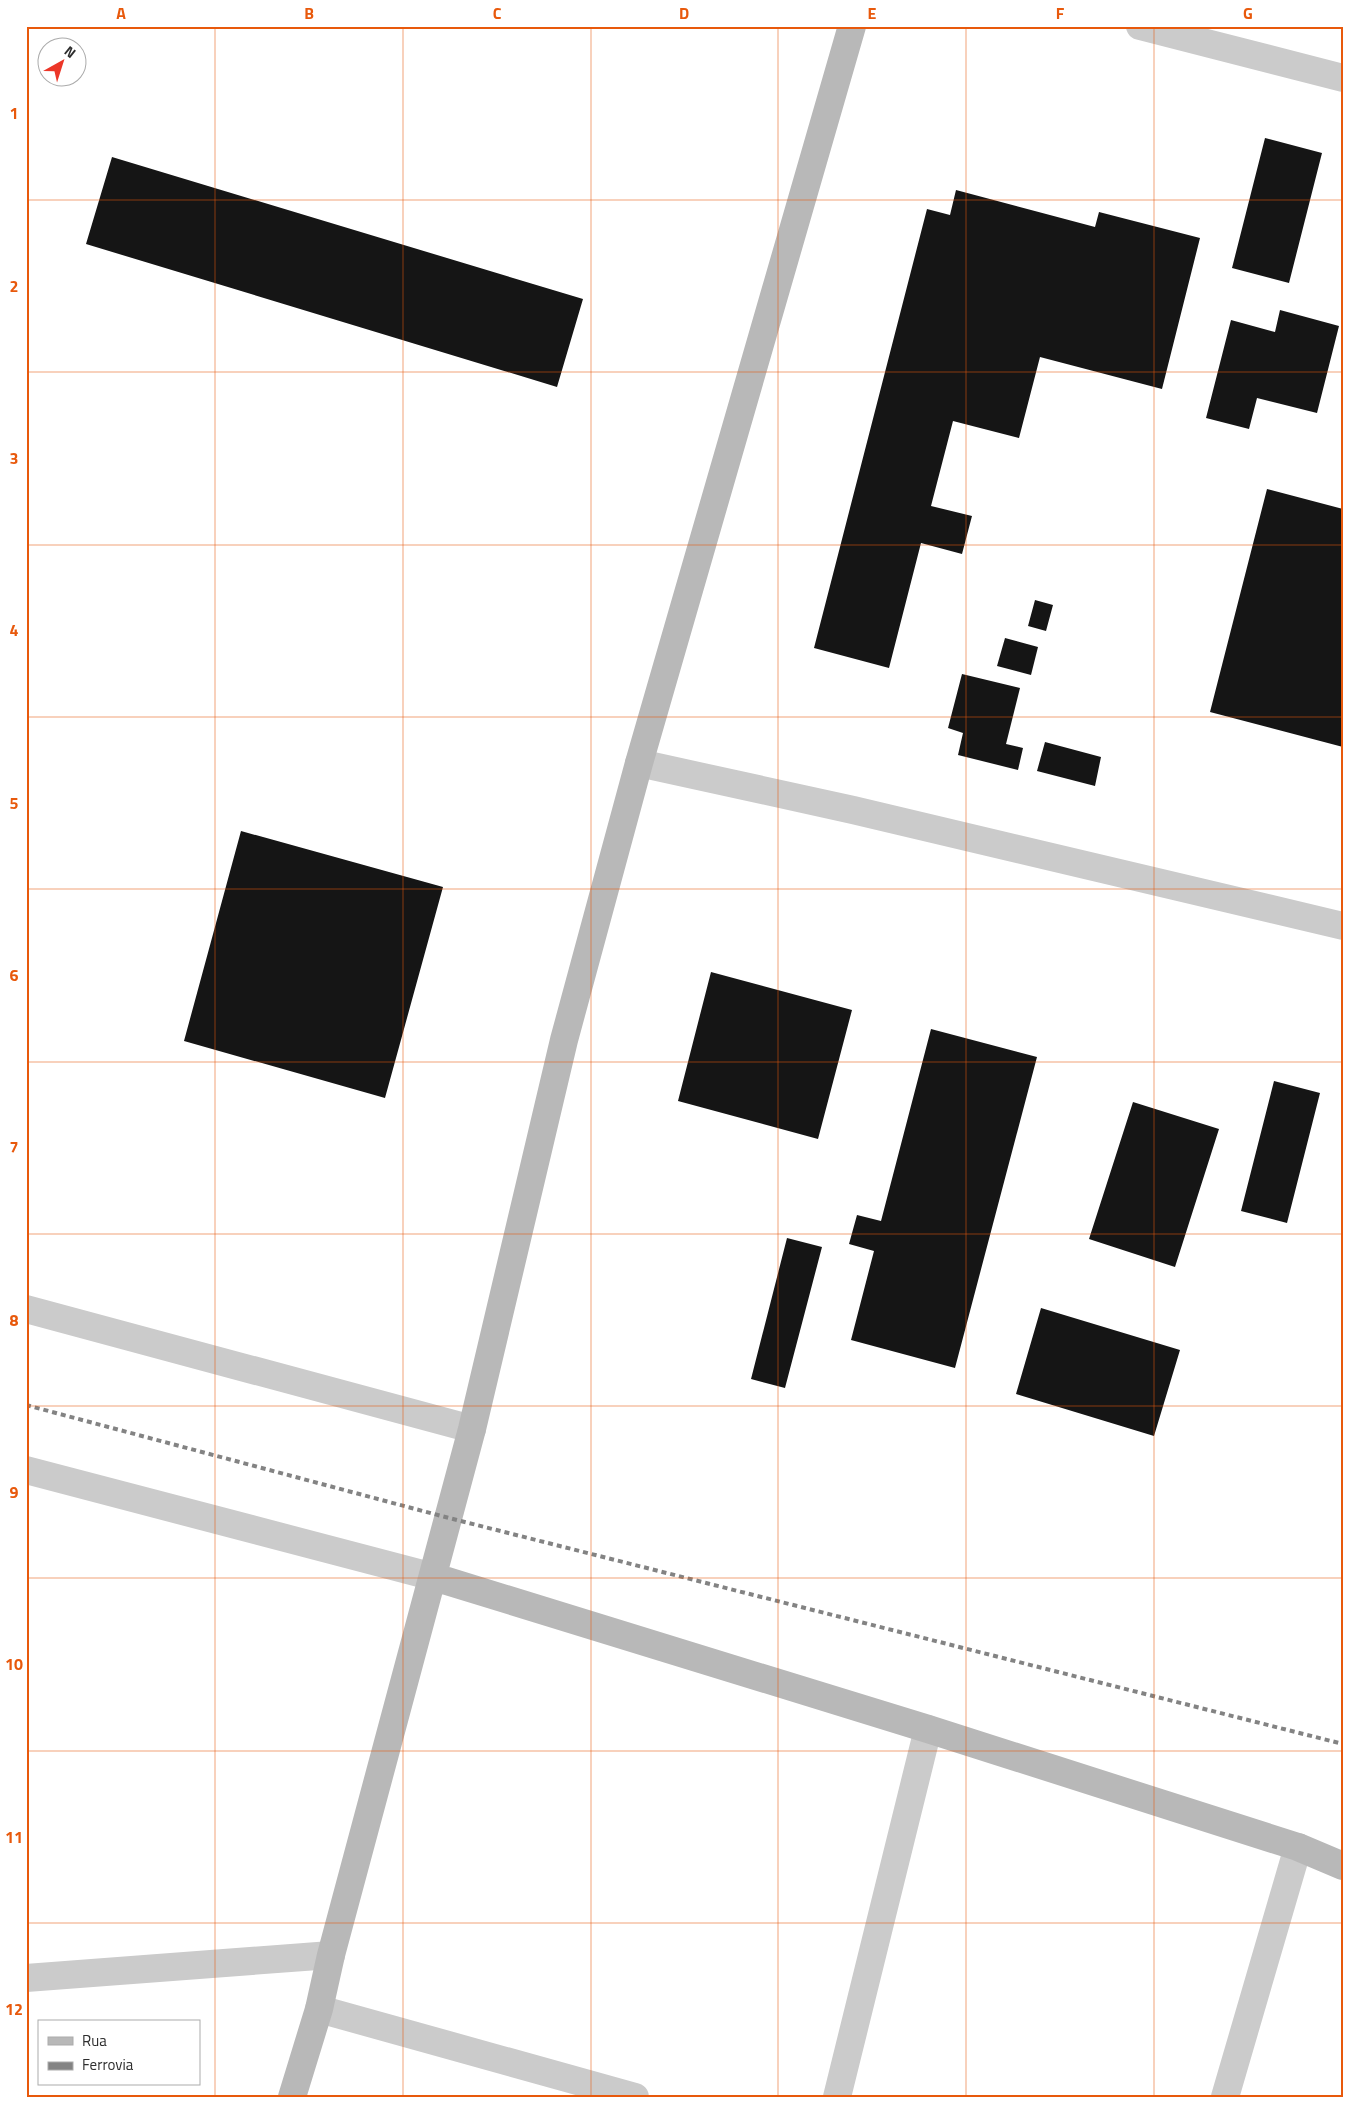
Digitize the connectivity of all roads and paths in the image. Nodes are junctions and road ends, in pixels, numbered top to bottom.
1 (852, 26) edge
2 (1140, 26) edge
3 (1343, 78) edge
4 (639, 763) junction
5 (1343, 926) edge
6 (26, 1309) edge
7 (472, 1429) junction
8 (26, 1470) edge
9 (434, 1577) junction
10 (928, 1729) junction
11 (1298, 1848) junction
12 (1343, 1866) edge
13 (331, 1955) junction
14 (26, 1978) edge
15 (319, 2009) junction
16 (292, 2097) edge
17 (635, 2097) edge
18 (837, 2097) edge
19 (1225, 2097) edge

1 - 4 street
2 - 3 street
4 - 5 street
4 - 7 street
6 - 7 street
7 - 9 street
8 - 9 street
9 - 10 street
9 - 13 street
10 - 11 street
10 - 18 street
11 - 12 street
11 - 19 street
13 - 14 street
13 - 15 street
15 - 16 street
15 - 17 street

